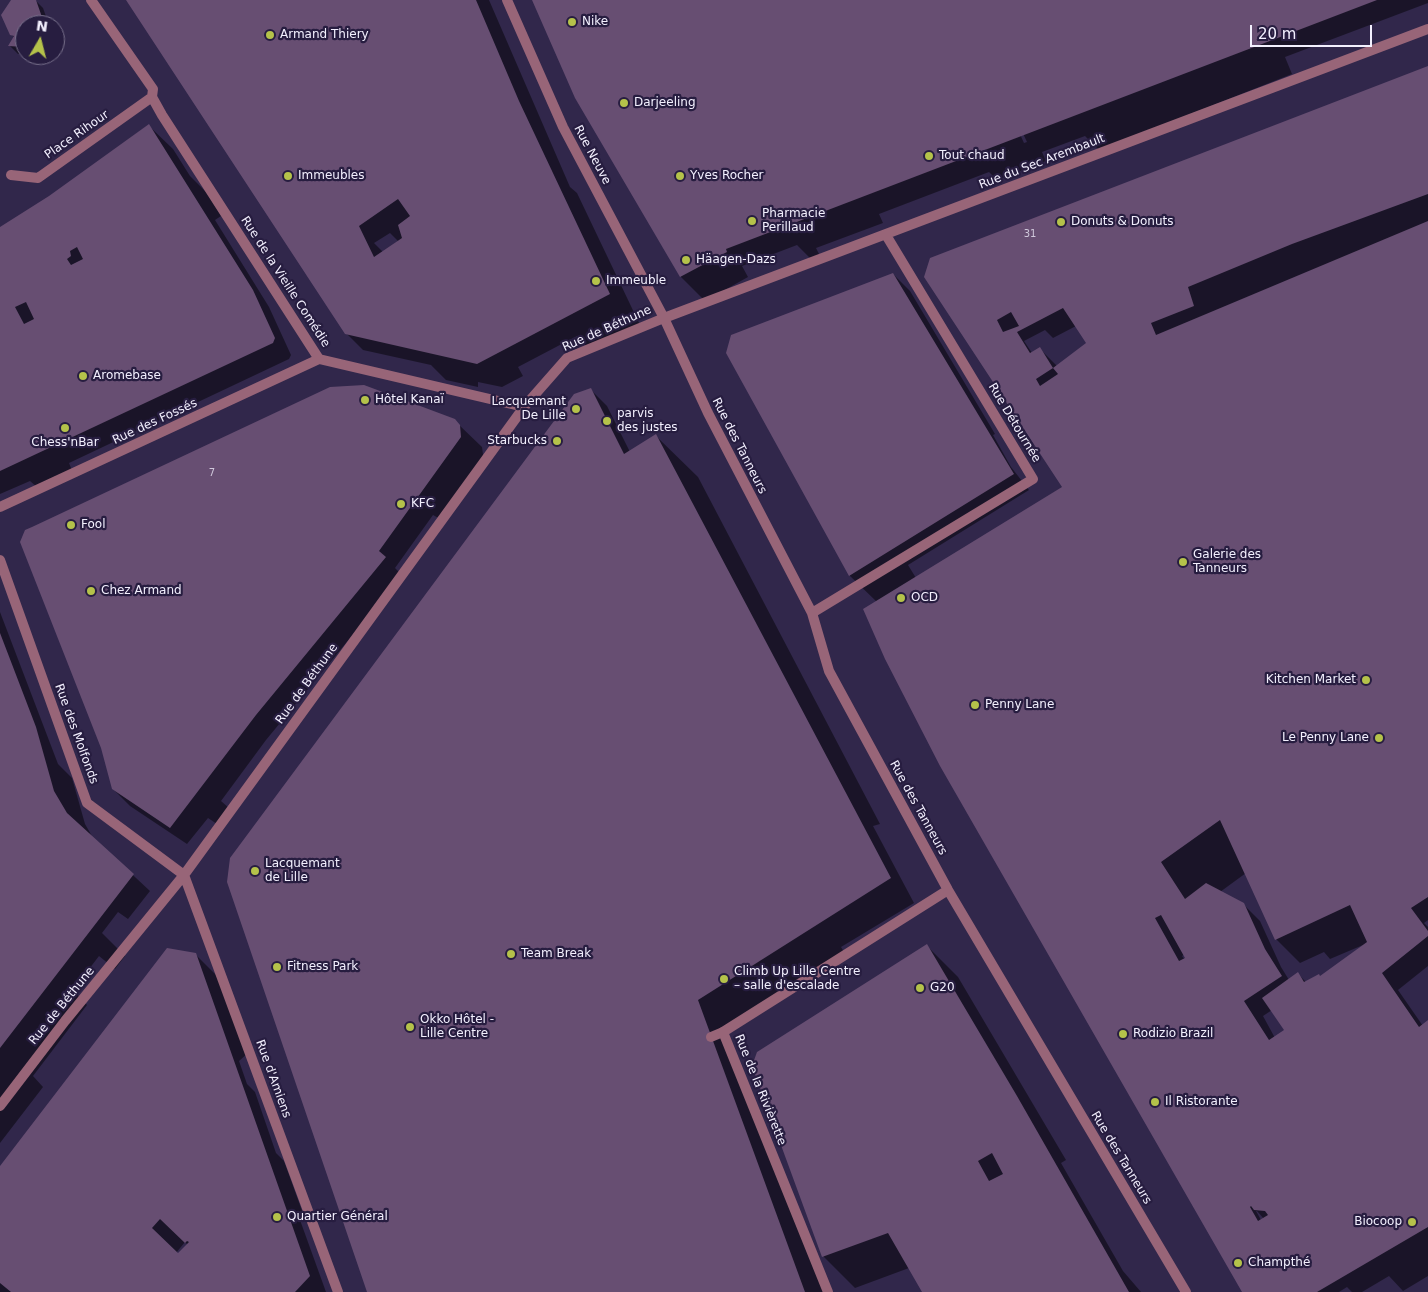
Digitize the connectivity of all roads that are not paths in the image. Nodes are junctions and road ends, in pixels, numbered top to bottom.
1 (91, 0) edge
2 (508, 0) edge
3 (1428, 29) edge
4 (152, 97) junction
5 (11, 175) dead end
6 (886, 235) junction
7 (664, 318) junction
8 (320, 359) junction
9 (524, 408) junction
10 (0, 507) edge
11 (0, 560) edge
12 (812, 613) junction
13 (184, 875) junction
14 (948, 890) junction
15 (723, 1032) junction
16 (711, 1037) dead end
17 (0, 1106) edge
18 (335, 1290) edge
19 (828, 1292) edge
20 (1186, 1292) edge

1 - 4 street
2 - 7 street, Rue Neuve
3 - 6 street, Rue du Sec Arembault
4 - 5 street, Place Rihour
4 - 8 street, Rue de la Vieille Comédie
6 - 7 street, Rue du Sec Arembault
6 - 12 street, Rue Détournée
7 - 9 street, Rue de Béthune
7 - 12 street, Rue des Tanneurs
8 - 9 street, Rue de la Vieille Comédie
8 - 10 street, Rue des Fossés
9 - 13 street, Rue de Béthune
11 - 13 street, Rue des Molfonds
12 - 14 street, Rue des Tanneurs
13 - 17 street, Rue de Béthune
13 - 18 street, Rue d'Amiens
14 - 15 street, Rue de la Rivièrette
14 - 20 street, Rue des Tanneurs
15 - 16 street
15 - 19 street, Rue de la Rivièrette

